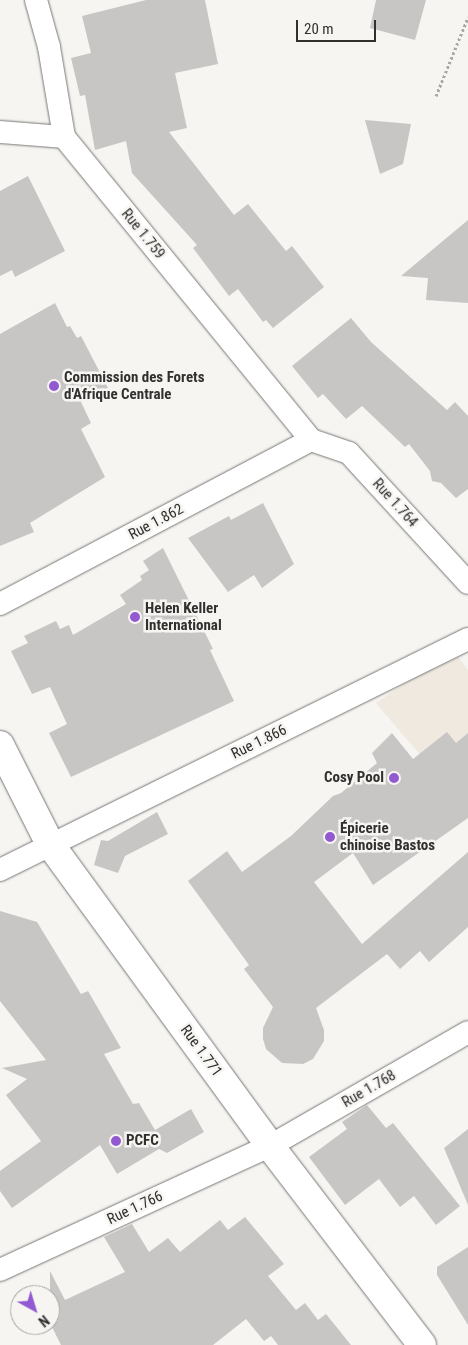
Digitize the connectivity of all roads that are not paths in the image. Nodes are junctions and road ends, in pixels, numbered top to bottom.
1 (36, 0) edge
2 (0, 132) edge
3 (64, 137) junction
4 (311, 440) junction
5 (468, 583) edge
6 (0, 604) edge
7 (468, 639) edge
8 (0, 745) edge
9 (50, 844) junction
10 (0, 870) edge
11 (468, 1032) edge
12 (270, 1146) junction
13 (0, 1270) edge
14 (422, 1345) edge

1 - 3 street, Rue 1.759
2 - 3 street
3 - 4 street, Rue 1.759
4 - 5 street, Rue 1.764
4 - 6 street, Rue 1.862
7 - 9 street, Rue 1.866
8 - 9 street, Rue 1.771
9 - 10 street, Rue 1.866
9 - 12 street, Rue 1.771
11 - 12 street, Rue 1.768
12 - 13 street, Rue 1.766
12 - 14 street, Rue 1.771

